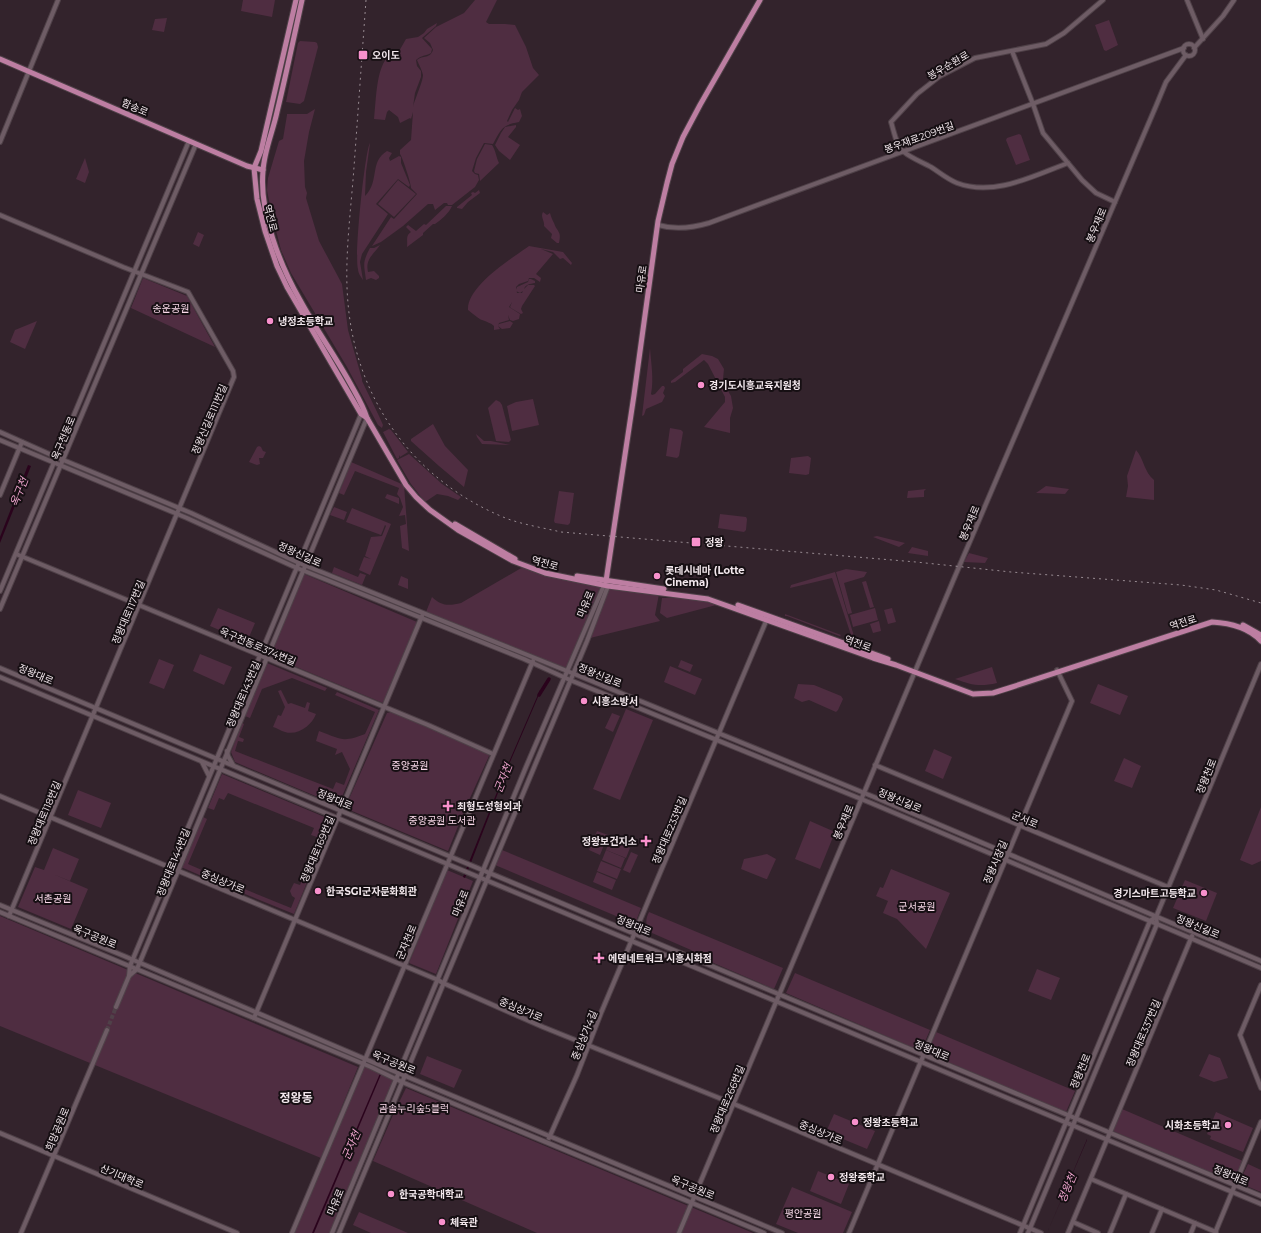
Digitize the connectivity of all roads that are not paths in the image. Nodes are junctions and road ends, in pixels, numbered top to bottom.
1 (58, 0) edge
2 (296, 0) edge
3 (302, 0) edge
4 (760, 0) edge
5 (1103, 0) edge
6 (1187, 0) edge
7 (1234, 0) edge
8 (1203, 39) junction
9 (1184, 48) junction
10 (1194, 48) junction
11 (1012, 51) junction
12 (1186, 55) junction
13 (0, 59) edge
14 (30, 71) junction
15 (1033, 104) junction
16 (189, 141) junction
17 (0, 142) edge
18 (196, 144) junction
19 (903, 152) junction
20 (1068, 163) junction
21 (254, 168) junction
22 (263, 170) junction
23 (1115, 202) junction
24 (0, 215) edge
25 (658, 225) junction
26 (134, 271) junction
27 (141, 274) junction
28 (364, 408) junction
29 (361, 414) junction
30 (367, 418) junction
31 (0, 432) edge
32 (0, 440) edge
33 (22, 442) junction
34 (20, 448) junction
35 (56, 458) junction
36 (63, 460) junction
37 (54, 463) junction
38 (61, 466) junction
39 (0, 495) edge
40 (179, 508) junction
41 (177, 514) junction
42 (16, 554) junction
43 (22, 557) junction
44 (300, 563) junction
45 (305, 566) junction
46 (297, 568) junction
47 (303, 571) junction
48 (606, 584) junction
49 (0, 591) edge
50 (140, 605) junction
51 (0, 609) edge
52 (422, 616) junction
53 (768, 617) junction
54 (1261, 635) edge
55 (1261, 641) edge
56 (260, 656) junction
57 (534, 657) junction
58 (266, 658) junction
59 (532, 663) junction
60 (1261, 664) edge
61 (0, 668) edge
62 (567, 670) junction
63 (915, 670) junction
64 (1057, 671) junction
65 (572, 672) junction
66 (0, 677) edge
67 (564, 677) junction
68 (570, 680) junction
69 (384, 707) junction
70 (96, 708) junction
71 (93, 716) junction
72 (719, 733) junction
73 (716, 739) junction
74 (220, 750) junction
75 (227, 751) junction
76 (206, 754) junction
77 (493, 754) junction
78 (216, 758) junction
79 (223, 761) junction
80 (202, 762) junction
81 (876, 765) junction
82 (213, 766) junction
83 (233, 766) junction
84 (220, 769) junction
85 (209, 776) junction
86 (864, 793) junction
87 (0, 796) edge
88 (861, 799) junction
89 (342, 811) junction
90 (50, 817) junction
91 (338, 819) junction
92 (1020, 825) junction
93 (1008, 854) junction
94 (450, 856) junction
95 (1005, 860) junction
96 (447, 864) junction
97 (171, 868) junction
98 (483, 870) junction
99 (178, 871) junction
100 (489, 873) junction
101 (480, 878) junction
102 (486, 880) junction
103 (1168, 887) junction
104 (0, 906) edge
105 (11, 910) junction
106 (0, 912) edge
107 (9, 916) junction
108 (1156, 917) junction
109 (296, 920) junction
110 (1150, 921) junction
111 (1157, 924) junction
112 (1194, 932) junction
113 (635, 934) junction
114 (1191, 938) junction
115 (632, 941) junction
116 (132, 960) junction
117 (1261, 961) edge
118 (140, 963) junction
119 (130, 966) junction
120 (404, 966) junction
121 (1261, 968) edge
122 (138, 969) junction
123 (129, 976) junction
124 (438, 980) junction
125 (443, 983) junction
126 (1261, 985) edge
127 (780, 994) junction
128 (776, 1002) junction
129 (116, 1007) tunnel mouth
130 (257, 1013) junction
131 (254, 1018) junction
132 (106, 1030) tunnel mouth
133 (588, 1045) junction
134 (923, 1055) junction
135 (365, 1059) junction
136 (920, 1062) junction
137 (363, 1064) junction
138 (398, 1073) junction
139 (404, 1076) junction
140 (396, 1079) junction
141 (402, 1082) junction
142 (1261, 1088) edge
143 (734, 1104) junction
144 (1070, 1116) junction
145 (1076, 1119) junction
146 (1261, 1122) edge
147 (1066, 1123) junction
148 (1073, 1126) junction
149 (1110, 1133) junction
150 (0, 1134) edge
151 (550, 1137) junction
152 (1107, 1140) junction
153 (548, 1142) junction
154 (54, 1156) junction
155 (878, 1164) junction
156 (1091, 1179) junction
157 (1235, 1185) junction
158 (1232, 1192) junction
159 (1126, 1194) junction
160 (1261, 1196) edge
161 (695, 1197) junction
162 (692, 1203) junction
163 (1261, 1204) edge
164 (1162, 1209) junction
165 (1072, 1222) junction
166 (1195, 1223) junction
167 (1023, 1225) junction
168 (1030, 1228) junction
169 (1040, 1232) edge
170 (1216, 1232) edge
171 (21, 1233) edge
172 (237, 1233) edge
173 (292, 1233) edge
174 (332, 1233) edge
175 (339, 1233) edge
176 (679, 1233) edge
177 (764, 1233) edge
178 (782, 1233) edge
179 (849, 1233) edge
180 (1020, 1233) edge
181 (1028, 1233) edge
182 (1068, 1233) edge
183 (1098, 1233) edge
184 (1110, 1233) edge
185 (1152, 1233) edge
186 (1191, 1233) edge

1 - 14 street
2 - 21 main road, 역전로
3 - 22 main road, 역전로
4 - 25 main road, 마유로
5 - 11 street, 봉우순환로
6 - 8 street
7 - 8 street
8 - 10 street
9 - 10 street
9 - 12 street
9 - 15 street, 봉우재로209번길
10 - 12 street
11 - 15 street
11 - 19 street, 봉우순환로
12 - 23 street, 봉우재로
13 - 14 main road, 함송로
14 - 16 main road, 함송로
14 - 17 street
15 - 19 street, 봉우재로209번길
15 - 20 street
16 - 18 main road, 함송로
16 - 26 street, 옥구천동로
18 - 21 main road, 함송로
18 - 27 street, 옥구천동로
19 - 20 street
19 - 25 street, 봉우재로209번길
20 - 23 street
21 - 22 main road, 함송로
21 - 29 main road, 역전로
22 - 28 main road, 역전로
23 - 63 street, 봉우재로
24 - 26 street
25 - 48 main road, 마유로
26 - 27 street
26 - 35 street, 옥구천동로
27 - 36 street, 옥구천동로
27 - 40 street, 정왕신길로111번길
28 - 29 street, 정왕대로143번길
28 - 30 main road, 역전로
29 - 30 main road, 역전로
29 - 44 street, 정왕대로143번길
30 - 45 street, 정왕대로143번길
30 - 48 main road, 역전로
31 - 33 street, 정왕신길로
32 - 34 street, 정왕신길로
33 - 34 street
33 - 35 street, 정왕신길로
34 - 37 street, 정왕신길로
34 - 39 street
35 - 36 street, 정왕신길로
35 - 37 street, 옥구천동로
36 - 38 street, 옥구천동로
36 - 40 street, 정왕신길로
37 - 38 street, 정왕신길로
37 - 42 street, 옥구천동로
38 - 41 street, 정왕신길로
38 - 43 street, 옥구천동로
40 - 41 street, 정왕신길로111번길
40 - 44 street, 정왕신길로
41 - 46 street, 정왕신길로
41 - 50 street, 정왕대로117번길
42 - 43 street, 옥구천동로374번길
42 - 49 street, 옥구천동로
43 - 50 street, 옥구천동로374번길
43 - 51 street, 옥구천동로
44 - 45 street, 정왕신길로
44 - 46 street, 정왕대로143번길
45 - 47 street, 정왕대로143번길
45 - 52 street, 정왕신길로
46 - 47 street, 정왕신길로
46 - 56 street, 정왕대로143번길
47 - 52 street, 정왕신길로
47 - 58 street, 정왕대로143번길
48 - 53 main road, 역전로
48 - 62 street, 마유로
48 - 65 street, 마유로
50 - 56 street, 옥구천동로374번길
50 - 70 street, 정왕대로117번길
52 - 57 street, 정왕신길로
52 - 59 street, 정왕신길로
52 - 69 street, 정왕대로169번길
53 - 63 main road, 역전로
53 - 72 street, 정왕대로233번길
54 - 64 main road, 역전로
55 - 64 main road, 역전로
56 - 58 street, 옥구천동로374번길
56 - 74 street, 정왕대로143번길
57 - 59 street, 군자천로
57 - 62 street, 정왕신길로
58 - 69 street, 옥구천동로374번길
58 - 75 street, 정왕대로143번길
59 - 67 street, 정왕신길로
59 - 77 street, 군자천로
60 - 103 street, 정왕천로
61 - 70 street, 정왕대로
62 - 65 street, 정왕신길로
62 - 67 street, 마유로
63 - 64 main road, 역전로
63 - 81 street, 봉우재로
64 - 92 street, 정왕시장길
65 - 68 street, 마유로
65 - 72 street, 정왕신길로
66 - 71 street, 정왕대로
67 - 68 street, 정왕신길로
67 - 98 street, 마유로
68 - 73 street, 정왕신길로
68 - 100 street, 마유로
69 - 77 street, 옥구천동로374번길
69 - 89 street, 정왕대로169번길
70 - 71 street, 정왕대로117번길
70 - 76 street, 정왕대로
71 - 80 street, 정왕대로
71 - 90 street, 정왕대로118번길
72 - 73 street, 정왕대로233번길
72 - 86 street, 정왕신길로
73 - 88 street, 정왕신길로
73 - 113 street, 정왕대로233번길
74 - 76 street
74 - 78 street, 정왕대로143번길
75 - 79 street, 정왕대로143번길
75 - 83 street
76 - 78 street, 정왕대로
77 - 94 street, 군자천로
78 - 79 street, 정왕대로
78 - 82 street, 정왕대로144번길
79 - 83 street, 정왕대로
79 - 84 street, 정왕대로144번길
80 - 82 street, 정왕대로
80 - 85 street
81 - 86 street, 봉우재로
81 - 92 street, 군서로
82 - 84 street, 정왕대로
82 - 85 street, 정왕대로144번길
83 - 89 street, 정왕대로
84 - 91 street, 정왕대로
84 - 99 street, 정왕대로144번길
85 - 97 street, 정왕대로144번길
86 - 88 street, 봉우재로
86 - 93 street, 정왕신길로
87 - 90 street, 중심상가로
88 - 95 street, 정왕신길로
88 - 127 street, 봉우재로
89 - 91 street, 정왕대로169번길
89 - 94 street, 정왕대로
90 - 97 street, 중심상가로
90 - 105 street, 정왕대로118번길
91 - 96 street, 정왕대로
91 - 109 street, 정왕대로169번길
92 - 93 street, 정왕시장길
92 - 103 street, 군서로
93 - 95 street, 정왕시장길
93 - 108 street, 정왕신길로
94 - 96 street, 군자천로
94 - 98 street, 정왕대로
95 - 110 street, 정왕신길로
95 - 134 street, 정왕시장길
96 - 101 street, 정왕대로
96 - 120 street, 군자천로
97 - 99 street, 중심상가로
97 - 116 street, 정왕대로144번길
98 - 100 street, 정왕대로
98 - 101 street, 마유로
99 - 109 street, 중심상가로
99 - 118 street, 정왕대로144번길
100 - 102 street, 마유로
100 - 113 street, 정왕대로
101 - 102 street, 정왕대로
101 - 124 street, 마유로
102 - 115 street, 정왕대로
102 - 125 street, 마유로
103 - 108 street, 정왕천로
104 - 105 street, 옥구공원로
105 - 107 street, 정왕대로118번길
105 - 116 street, 옥구공원로
106 - 107 street, 옥구공원로
107 - 119 street, 옥구공원로
108 - 110 street
108 - 111 street, 정왕천로
108 - 112 street, 정왕신길로
109 - 120 street, 중심상가로
109 - 130 street, 정왕대로169번길
110 - 111 street, 정왕신길로
110 - 144 street, 정왕천로
111 - 114 street, 정왕신길로
111 - 145 street, 정왕천로
112 - 114 street, 정왕대로337번길
112 - 117 street, 정왕신길로
113 - 115 street, 중심상가4길
113 - 127 street, 정왕대로
114 - 121 street, 정왕신길로
114 - 149 street, 정왕대로337번길
115 - 128 street, 정왕대로
115 - 133 street, 중심상가4길
116 - 118 street, 옥구공원로
116 - 119 street, 정왕대로144번길
118 - 122 street, 정왕대로144번길
118 - 130 street, 옥구공원로
119 - 122 street, 옥구공원로
119 - 123 street, 정왕대로144번길
120 - 124 street, 중심상가로
120 - 135 street, 군자천로
122 - 123 street
122 - 131 street, 옥구공원로
123 - 129 street
124 - 125 street, 중심상가로
124 - 138 street, 마유로
125 - 133 street, 중심상가로
125 - 139 street, 마유로
126 - 142 street
127 - 128 street, 봉우재로
127 - 134 street, 정왕대로
128 - 136 street, 정왕대로
128 - 143 street, 정왕대로266번길
130 - 131 street, 정왕대로169번길
130 - 135 street, 옥구공원로
131 - 137 street, 옥구공원로
132 - 154 street, 희망공원로
133 - 143 street, 중심상가로
133 - 151 street, 중심상가4길
134 - 136 street, 정왕시장길
134 - 144 street, 정왕대로
135 - 137 street, 군자천로
135 - 138 street, 옥구공원로
136 - 147 street, 정왕대로
136 - 155 street, 정왕시장길
137 - 140 street, 옥구공원로
137 - 173 street, 군자천로
138 - 139 street, 옥구공원로
138 - 140 street, 마유로
139 - 141 street, 마유로
139 - 151 street, 옥구공원로
140 - 141 street, 옥구공원로
140 - 174 street, 마유로
141 - 153 street, 옥구공원로
141 - 175 street, 마유로
143 - 155 street, 중심상가로
143 - 161 street, 정왕대로266번길
144 - 145 street, 정왕대로
144 - 147 street, 정왕천로
145 - 148 street, 정왕천로
145 - 149 street, 정왕대로
146 - 157 street
147 - 148 street, 정왕대로
147 - 167 street, 정왕천로
148 - 152 street, 정왕대로
148 - 168 street, 정왕천로
149 - 152 street, 정왕대로337번길
149 - 157 street, 정왕대로
150 - 154 street, 산기대학로
151 - 153 street, 중심상가4길
151 - 161 street, 옥구공원로
152 - 156 street, 정왕대로337번길
152 - 158 street, 정왕대로
153 - 162 street, 옥구공원로
154 - 171 street, 희망공원로
154 - 172 street, 산기대학로
155 - 167 street, 중심상가로
155 - 179 street, 정왕시장길
156 - 159 street
156 - 165 street, 정왕대로337번길
157 - 158 street
157 - 160 street, 정왕대로
158 - 163 street, 정왕대로
158 - 170 street
159 - 164 street
159 - 184 street
161 - 162 street, 정왕대로266번길
161 - 178 street, 옥구공원로
162 - 176 street, 정왕대로266번길
162 - 177 street, 옥구공원로
164 - 166 street
164 - 185 street
165 - 182 street, 정왕대로337번길
165 - 183 street
166 - 170 street
166 - 186 street
167 - 168 street, 중심상가로
167 - 180 street, 정왕천로
168 - 169 street, 중심상가로
168 - 181 street, 정왕천로

